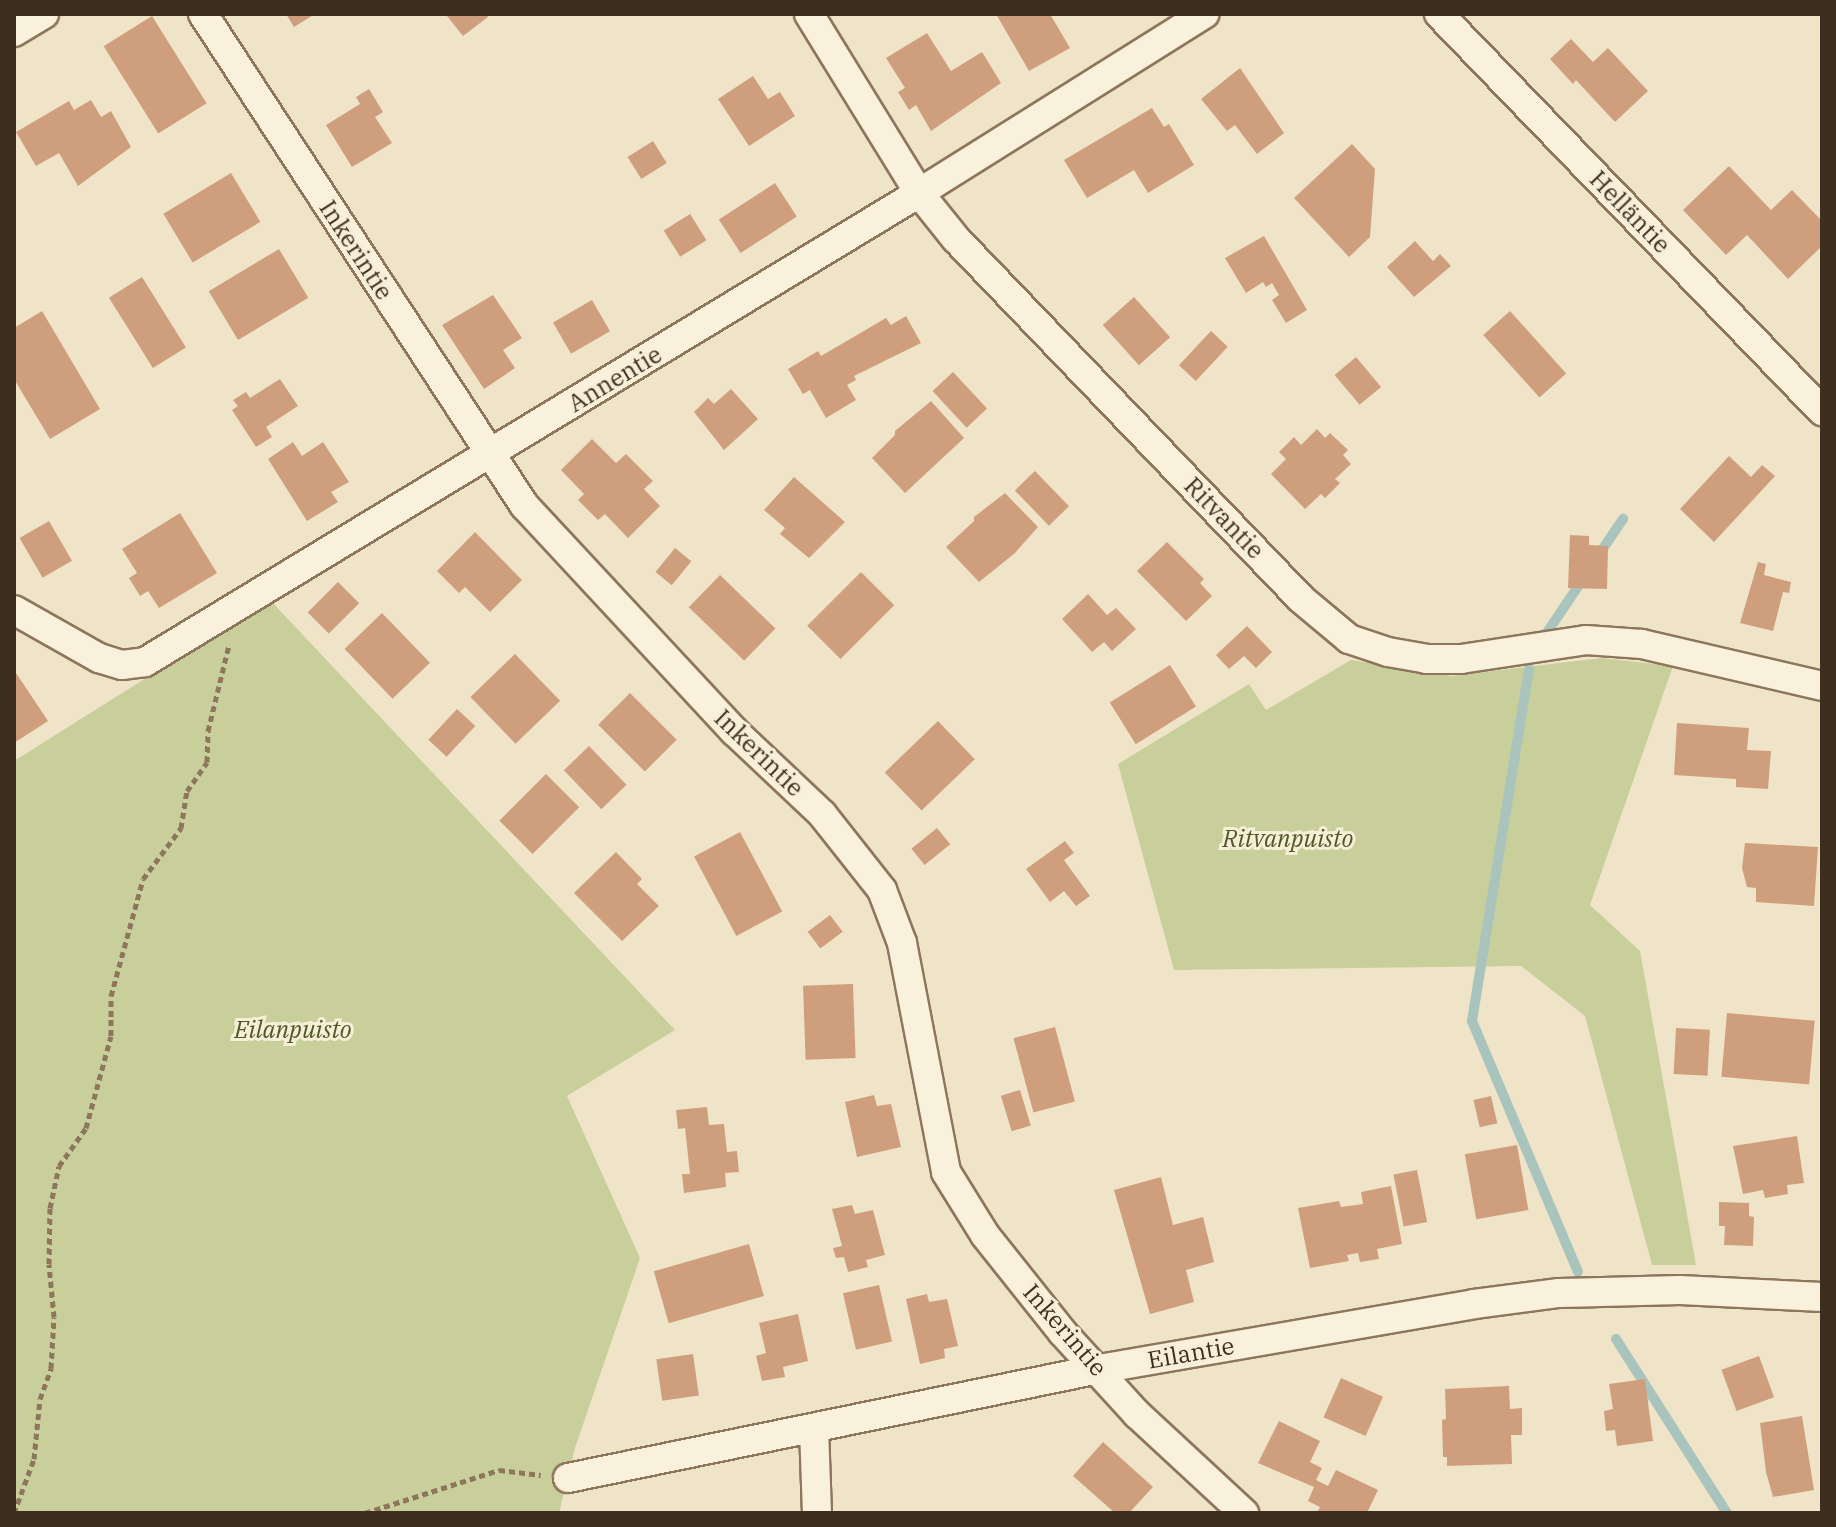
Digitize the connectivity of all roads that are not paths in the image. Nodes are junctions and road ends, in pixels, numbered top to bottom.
1 (44, 14) edge
2 (203, 14) edge
3 (809, 14) edge
4 (1204, 14) edge
5 (1439, 14) edge
6 (14, 32) edge
7 (919, 193) junction
8 (1822, 411) edge
9 (489, 456) junction
10 (14, 610) edge
11 (1822, 686) edge
12 (1822, 1297) edge
13 (1099, 1369) junction
14 (814, 1428) junction
15 (568, 1478) road end
16 (817, 1513) edge
17 (1244, 1513) edge

1 - 6 street
2 - 9 street, Inkerintie
3 - 7 street, Ritvantie
4 - 7 street, Annentie
5 - 8 street, Helläntie
7 - 9 street, Annentie
7 - 11 street, Ritvantie
9 - 10 street, Annentie
9 - 13 street, Inkerintie
12 - 13 street, Eilantie
13 - 14 street, Eilantie
13 - 17 street, Inkerintie
14 - 15 street, Eilantie
14 - 16 street

